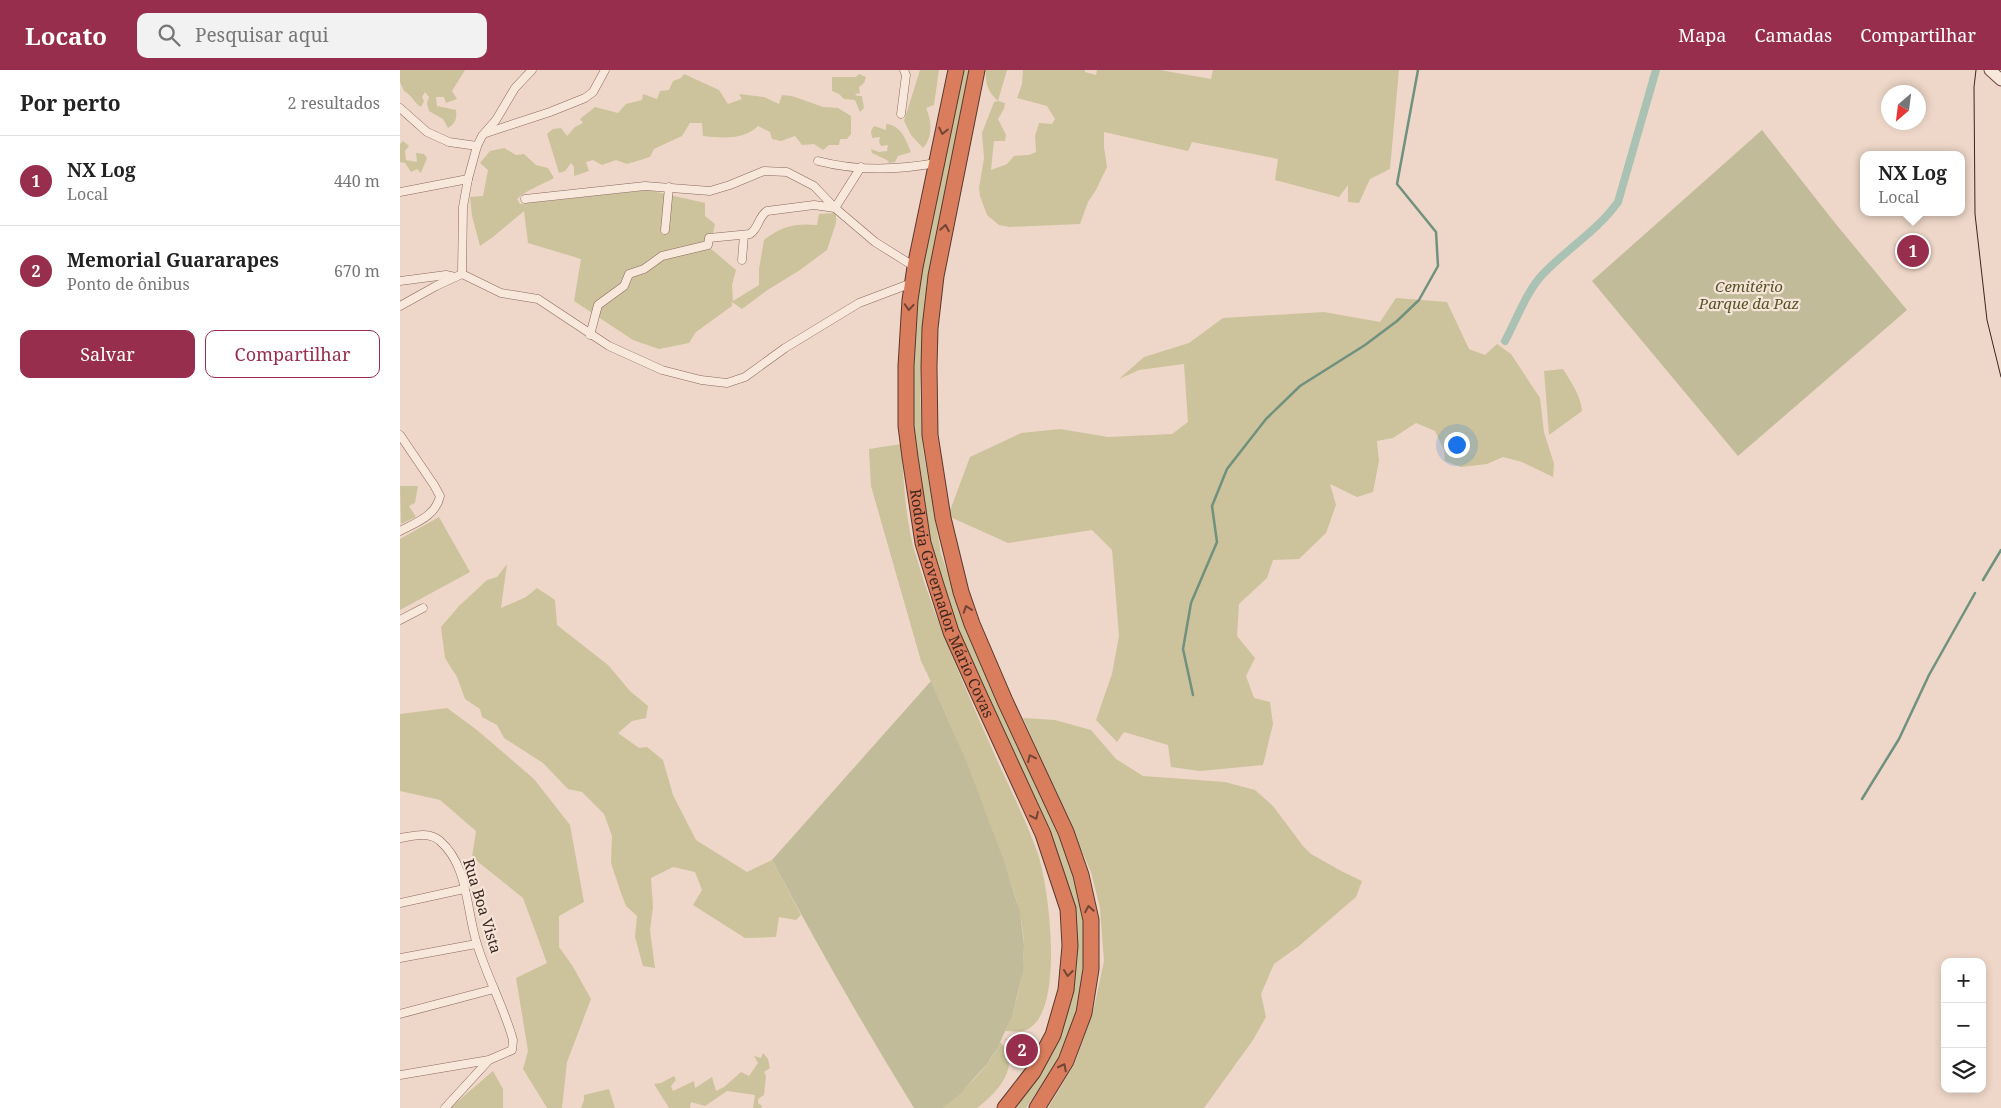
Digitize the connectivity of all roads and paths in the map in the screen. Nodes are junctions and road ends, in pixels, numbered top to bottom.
1 (532, 70) edge
2 (605, 70) edge
3 (904, 70) edge
4 (977, 70) edge
5 (1990, 70) edge
6 (954, 74) edge
7 (2001, 80) edge
8 (400, 108) edge
9 (901, 114) dead end
10 (485, 133) junction
11 (477, 146) junction
12 (818, 161) dead end
13 (936, 163) junction
14 (861, 167) junction
15 (468, 179) junction
16 (669, 187) junction
17 (400, 192) edge
18 (525, 199) dead end
19 (835, 208) junction
20 (665, 230) dead end
21 (744, 236) junction
22 (742, 260) dead end
23 (915, 267) junction
24 (459, 276) junction
25 (400, 281) edge
26 (912, 283) junction
27 (400, 306) edge
28 (590, 336) junction
29 (400, 435) edge
30 (400, 531) edge
31 (423, 608) dead end
32 (400, 620) edge
33 (400, 838) edge
34 (464, 889) junction
35 (400, 903) edge
36 (476, 944) junction
37 (400, 958) edge
38 (494, 989) junction
39 (400, 1014) edge
40 (489, 1060) junction
41 (400, 1075) edge
42 (445, 1108) edge
43 (1005, 1108) edge
44 (1037, 1108) edge

1 - 10 street
2 - 10 street
3 - 9 street
44 -> 4 highway, Rodovia Governador Mário Covas
5 - 7 main road
6 -> 13 highway, Rodovia Governador Mário Covas
8 - 11 street
10 - 11 street
11 - 15 street
12 - 14 street
13 - 14 street
13 - 23 highway, Rodovia Governador Mário Covas
14 - 19 street
15 - 17 street
15 - 24 street
16 - 18 street
16 - 19 street
16 - 20 street
19 - 21 street
19 - 23 street
21 - 22 street
21 - 28 street
23 - 26 highway, Rodovia Governador Mário Covas
24 - 25 street
24 - 27 street
24 - 28 street
26 - 28 street
26 -> 43 highway, Rodovia Governador Mário Covas
29 - 30 street
31 - 32 street
33 - 34 street, Rua Boa Vista
34 - 35 street
34 - 36 street, Rua Boa Vista
36 - 37 street
36 - 38 street, Rua Boa Vista
38 - 39 street
38 - 40 street, Rua Boa Vista
40 - 41 street
40 - 42 street

